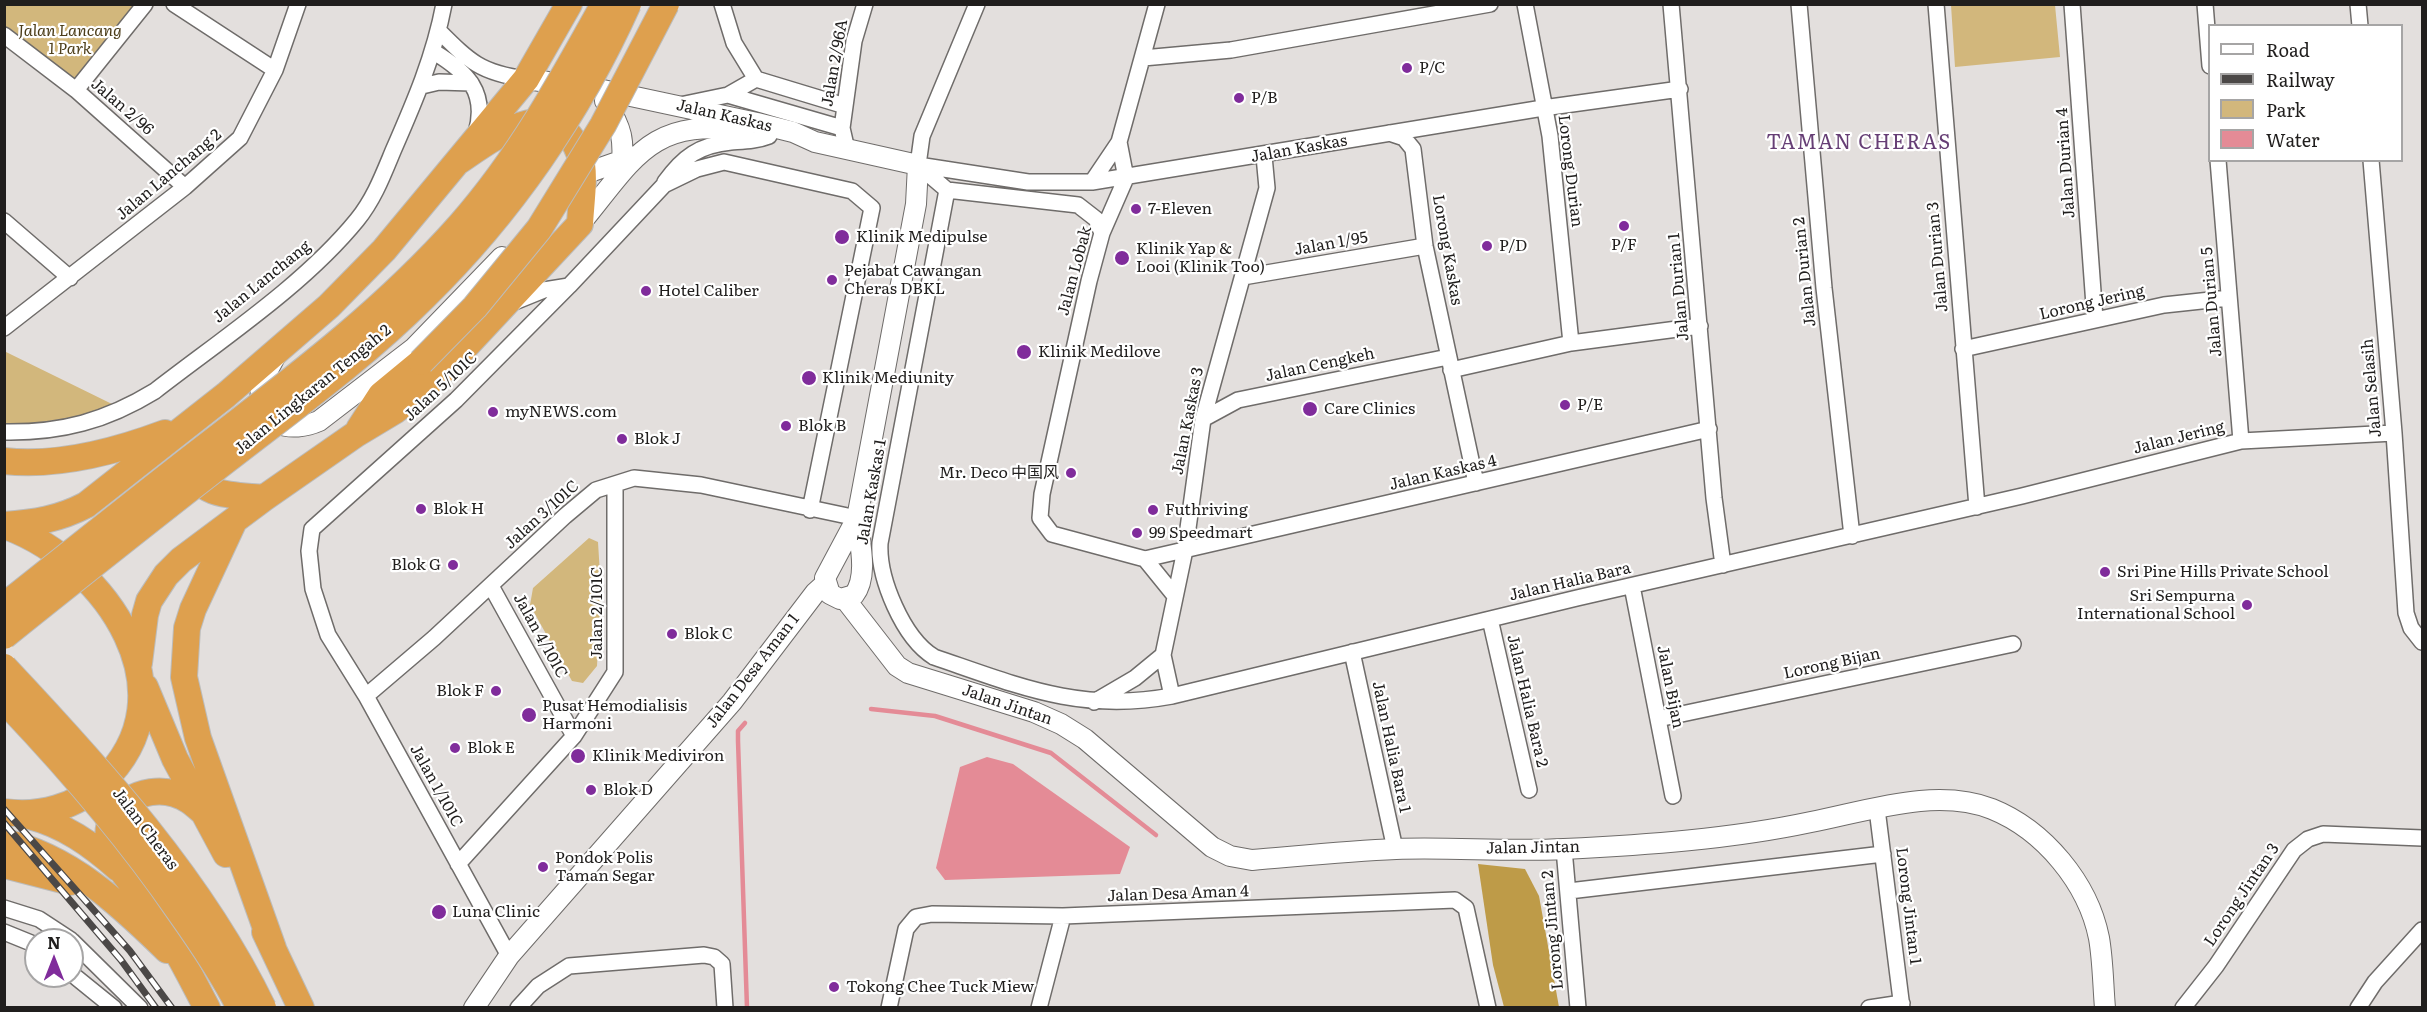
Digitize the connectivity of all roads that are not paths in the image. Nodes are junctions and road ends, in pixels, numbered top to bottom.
1 (145, 4) edge
2 (174, 4) edge
3 (298, 4) edge
4 (444, 4) edge
5 (569, 4) edge
6 (604, 4) edge
7 (627, 4) edge
8 (666, 4) edge
9 (722, 4) edge
10 (865, 4) edge
11 (977, 4) edge
12 (1157, 4) edge
13 (1490, 4) edge
14 (1525, 4) edge
15 (1671, 4) edge
16 (1799, 4) edge
17 (1936, 4) edge
18 (2072, 4) edge
19 (2205, 4) edge
20 (2358, 4) edge
21 (1459, 7) edge
22 (2360, 24) edge
23 (439, 31) junction
24 (4, 35) edge
25 (2208, 41) edge
26 (434, 52) junction
27 (1143, 58) junction
28 (275, 70) junction
29 (526, 79) junction
30 (756, 79) junction
31 (471, 82) junction
32 (422, 86) junction
33 (598, 89) junction
34 (1680, 89) junction
35 (76, 90) junction
36 (728, 95) junction
37 (677, 106) junction
38 (845, 106) junction
39 (1543, 108) junction
40 (1431, 126) junction
41 (842, 128) junction
42 (1389, 133) junction
43 (769, 136) junction
44 (815, 142) junction
45 (1119, 142) junction
46 (1413, 149) junction
47 (847, 150) junction
48 (466, 153) junction
49 (1264, 156) junction
50 (2218, 162) edge
51 (2372, 162) edge
52 (626, 164) junction
53 (918, 165) junction
54 (581, 175) junction
55 (1126, 178) junction
56 (1092, 182) junction
57 (664, 185) junction
58 (185, 187) junction
59 (947, 190) junction
60 (4, 221) edge
61 (580, 224) junction
62 (1102, 233) junction
63 (1425, 246) junction
64 (1243, 277) junction
65 (70, 278) junction
66 (569, 286) junction
67 (2229, 298) junction
68 (506, 306) junction
69 (2095, 319) junction
70 (1700, 326) junction
71 (4, 328) edge
72 (1571, 343) junction
73 (279, 348) junction
74 (1964, 349) junction
75 (1449, 363) junction
76 (226, 394) junction
77 (1203, 419) junction
78 (186, 425) junction
79 (1709, 429) junction
80 (4, 432) edge
81 (2394, 433) junction
82 (356, 434) junction
83 (2241, 441) junction
84 (4, 461) edge
85 (1476, 483) junction
86 (615, 485) junction
87 (264, 498) junction
88 (1977, 507) junction
89 (810, 510) junction
90 (857, 518) junction
91 (234, 522) junction
92 (4, 525) edge
93 (1852, 536) junction
94 (1185, 550) junction
95 (1145, 559) junction
96 (1723, 565) junction
97 (45, 574) junction
98 (828, 576) junction
99 (491, 586) junction
100 (1632, 586) junction
101 (855, 588) junction
102 (4, 595) edge
103 (1175, 596) junction
104 (4, 606) edge
105 (1490, 619) junction
106 (328, 635) joint
107 (4, 636) edge
108 (2422, 642) edge
109 (2013, 644) dead end
110 (1352, 652) junction
111 (1163, 655) junction
112 (4, 667) edge
113 (140, 671) junction
114 (366, 696) junction
115 (1172, 696) junction
116 (4, 700) edge
117 (1093, 702) junction
118 (1658, 718) junction
119 (574, 736) junction
120 (1529, 790) dead end
121 (1673, 796) dead end
122 (1877, 809) junction
123 (10, 813) edge
124 (204, 813) junction
125 (2422, 838) edge
126 (4, 842) edge
127 (1395, 849) junction
128 (1564, 849) junction
129 (1883, 854) junction
130 (458, 864) junction
131 (15, 867) edge
132 (124, 874) junction
133 (1569, 891) junction
134 (109, 899) junction
135 (4, 908) edge
136 (1063, 916) junction
137 (53, 928) edge
138 (2422, 930) edge
139 (4, 932) edge
140 (24, 940) edge
141 (273, 948) junction
142 (84, 953) edge
143 (509, 956) junction
144 (186, 969) junction
145 (84, 984) edge
146 (1902, 1005) edge
147 (136, 1006) edge
148 (114, 1008) edge
149 (207, 1008) edge
150 (240, 1008) edge
151 (264, 1008) edge
152 (301, 1008) edge
153 (474, 1008) edge
154 (518, 1008) edge
155 (725, 1008) edge
156 (890, 1008) edge
157 (1039, 1008) edge
158 (1488, 1008) edge
159 (1578, 1008) edge
160 (1869, 1008) edge
161 (2105, 1008) edge
162 (2183, 1008) edge
163 (2358, 1008) edge

1 - 35 street
2 - 28 street
3 - 28 street, Jalan Lanchang 2
4 - 23 street, Jalan Lanchang
5 - 29 highway
6 - 97 highway, Jalan Lingkaran Tengah 2, bridge
7 - 107 highway, Jalan Lingkaran Tengah 2, bridge
8 - 82 highway, bridge
9 - 30 street
10 - 38 street, Jalan 2/96A
11 - 53 street
12 - 27 street
13 - 21 street
14 - 39 street, Lorong Durian
15 - 34 street, Jalan Durian 1
16 - 93 street, Jalan Durian 2
17 - 74 street, Jalan Durian 3
18 - 69 street, Jalan Durian 4
19 - 25 street
20 - 22 street
21 - 27 street
23 - 26 street, Jalan Lanchang
23 - 29 street
24 - 35 street, Jalan 2/96
26 - 31 street
26 - 32 street, Jalan Lanchang
27 - 45 street
28 - 58 street, Jalan Lanchang 2
29 - 33 street, Jalan Kaskas
29 - 48 highway
30 - 36 street
30 - 38 street
31 - 32 street
31 - 48 street
32 - 80 street, Jalan Lanchang
33 - 37 street, Jalan Kaskas
33 - 52 street
34 - 39 street, Jalan Kaskas
34 - 70 street, Jalan Durian 1
35 - 58 street, Jalan 2/96
36 - 37 street
36 - 41 street
37 - 44 street, Jalan Kaskas
38 - 41 street, Jalan 2/96A
39 - 40 street, Jalan Kaskas
39 - 72 street, Lorong Durian
40 - 42 street, Jalan Kaskas
40 - 46 street
41 - 47 street
42 - 46 street
42 - 49 street, Jalan Kaskas
43 - 44 street
43 - 52 street
43 - 57 street, Jalan 5/101C
44 - 47 street, Jalan Kaskas
45 - 55 street
45 - 56 street
46 - 63 street, Lorong Kaskas
47 - 53 street, Jalan Kaskas
48 - 54 highway
48 - 73 highway
49 - 55 street, Jalan Kaskas
49 - 64 street, Jalan Kaskas 3
50 - 67 street, Jalan Durian 5
51 - 81 street, Jalan Selasih
52 - 54 street
52 - 61 street
53 - 56 street, Jalan Kaskas
53 - 59 street, Jalan Kaskas
53 - 90 street
54 - 61 highway
54 - 73 street
55 - 56 street, Jalan Kaskas
55 - 62 street, Jalan Lobak
57 - 66 street, Jalan 5/101C
57 - 89 street, Jalan 5/101C
58 - 65 street, Jalan Lanchang 2
59 - 62 street
59 - 117 street, Jalan Kaskas 1
60 - 65 street
61 - 68 highway
62 - 95 street, Jalan Lobak
63 - 64 street, Jalan 1/95
63 - 75 street, Lorong Kaskas
64 - 77 street, Jalan Kaskas 3
65 - 71 street, Jalan Lanchang 2
66 - 68 street
66 - 106 street, Jalan 5/101C
67 - 69 street, Lorong Jering
67 - 83 street, Jalan Durian 5
68 - 82 highway
69 - 74 street, Lorong Jering
70 - 72 street, Jalan Cengkeh
70 - 79 street, Jalan Durian 1
72 - 75 street, Jalan Cengkeh
73 - 76 highway
74 - 88 street, Jalan Durian 3
75 - 77 street, Jalan Cengkeh
75 - 85 street, Lorong Kaskas
76 - 78 highway
76 - 87 highway
77 - 94 street, Jalan Kaskas 3
78 - 84 highway
78 - 92 highway
79 - 85 street, Jalan Kaskas 4
79 - 96 street, Jalan Durian 1
81 - 83 street, Jalan Jering
81 - 108 street, Jalan Selasih
82 - 87 highway
83 - 88 street, Jalan Jering
85 - 94 street, Jalan Kaskas 4
86 - 89 street, Jalan 3/101C
86 - 99 street, Jalan 3/101C
86 - 119 street, Jalan 2/101C
87 - 91 highway
88 - 93 street, Jalan Halia Bara
89 - 90 street, Jalan 3/101C
90 - 98 street
90 - 101 street
91 - 113 highway
91 - 141 highway
92 - 113 highway
93 - 96 street, Jalan Halia Bara
94 - 95 street
94 - 103 street, Jalan Kaskas 3
95 - 103 street
96 - 100 street, Jalan Halia Bara
97 - 102 highway, bridge
97 - 104 highway, Jalan Lingkaran Tengah 2, bridge
98 - 101 street
98 - 101 street
98 - 143 street, Jalan Desa Aman 1
99 - 114 street, Jalan 3/101C
99 - 119 street, Jalan 4/101C
100 - 105 street, Jalan Halia Bara
100 - 118 street, Jalan Bijan
101 - 127 street, Jalan Jintan
103 - 111 street, Jalan Kaskas 3
105 - 110 street, Jalan Halia Bara
105 - 120 street, Jalan Halia Bara 2
106 - 114 street, Jalan 1/101C
109 - 118 street, Lorong Bijan
110 - 115 street, Jalan Halia Bara
110 - 127 street, Jalan Halia Bara 1
111 - 115 street, Jalan Kaskas 3
111 - 117 street
112 - 151 highway, Jalan Cheras, bridge
113 - 123 highway
113 - 124 highway
114 - 130 street, Jalan 1/101C
115 - 117 street, Jalan Kaskas 1
116 - 150 highway, Jalan Cheras, bridge
118 - 121 street, Jalan Bijan
119 - 130 street, Jalan 2/101C
122 - 128 street, Jalan Jintan
122 - 129 street, Lorong Jintan 1
122 - 161 street, Jalan Jintan
123 - 132 highway
124 - 132 highway
124 - 141 highway
125 - 162 street, Lorong Jintan 3
126 - 134 highway
127 - 128 street, Jalan Jintan
128 - 133 street, Lorong Jintan 2
129 - 133 street
129 - 146 street, Lorong Jintan 1
130 - 143 street, Jalan 1/101C
131 - 134 highway
132 - 144 highway
133 - 159 street, Lorong Jintan 2
134 - 144 highway
135 - 137 street
136 - 156 street, Jalan Desa Aman 4
136 - 157 street
136 - 158 street, Jalan Desa Aman 4
138 - 163 street
139 - 140 street
141 - 152 highway
142 - 147 street
143 - 153 street, Jalan Desa Aman 1
144 - 149 highway
145 - 148 street
146 - 160 street
154 - 155 street

